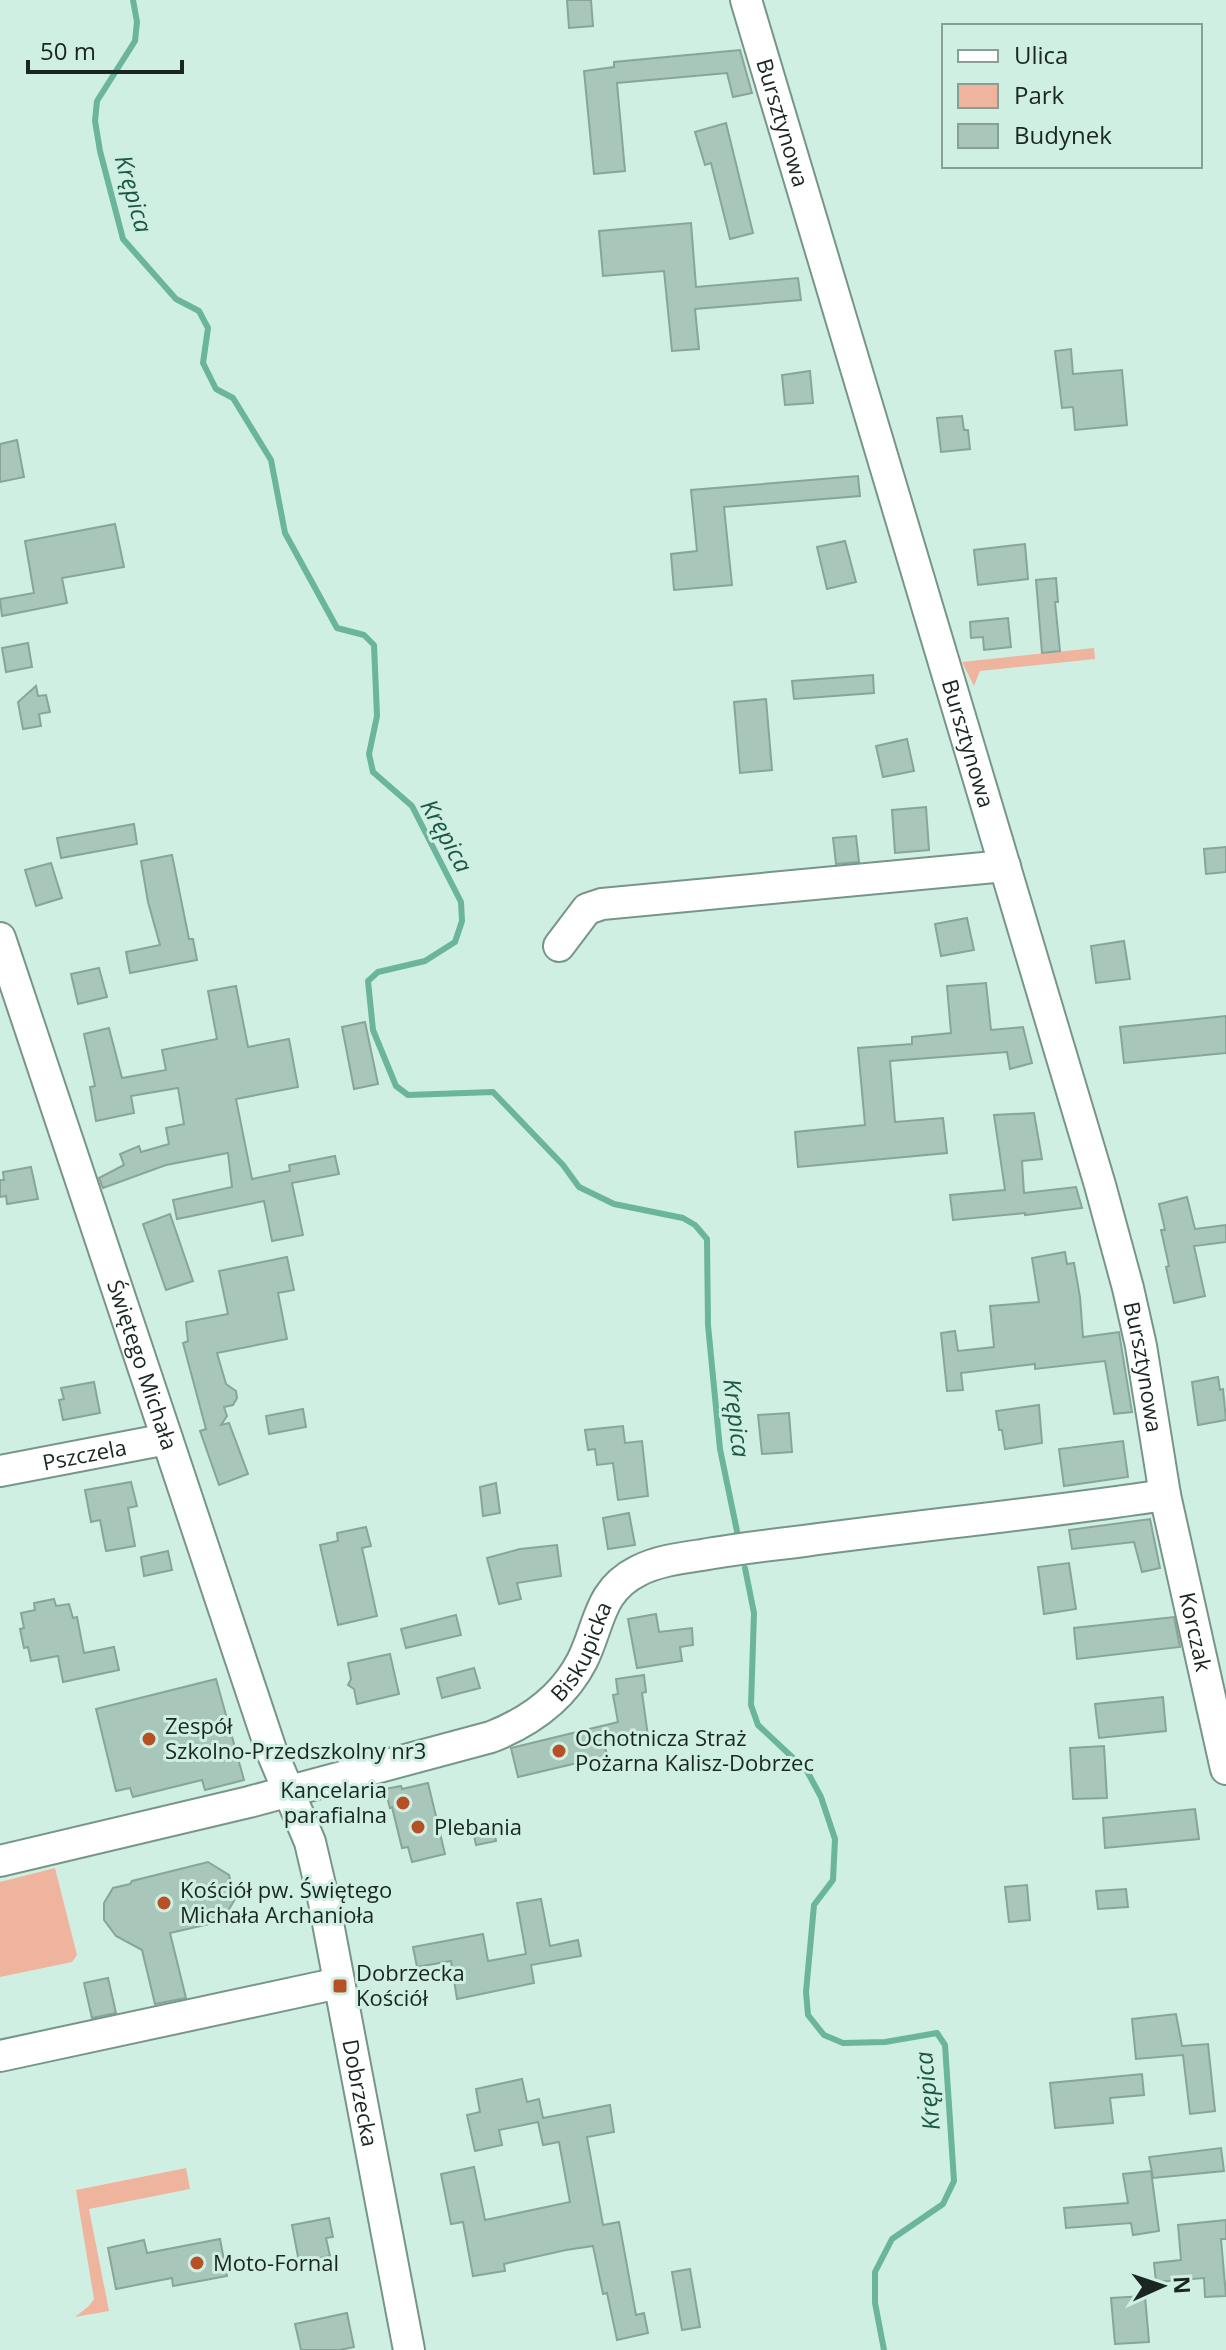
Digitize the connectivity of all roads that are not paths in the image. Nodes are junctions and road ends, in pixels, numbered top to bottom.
1 (746, 0) edge
2 (1005, 866) junction
3 (0, 938) edge
4 (559, 946) dead end
5 (167, 1439) junction
6 (0, 1471) edge
7 (1165, 1495) junction
8 (1226, 1769) edge
9 (289, 1791) junction
10 (0, 1861) edge
11 (339, 1983) junction
12 (0, 2056) edge
13 (409, 2350) edge

1 - 2 street, Bursztynowa
2 - 4 street
2 - 7 street, Bursztynowa
3 - 5 street, Świętego Michała
5 - 6 street, Pszczela
5 - 9 street, Świętego Michała
7 - 8 street, Korczak
7 - 9 street, Biskupicka
9 - 10 street, Biskupicka
9 - 11 street, Dobrzecka
11 - 12 street
11 - 13 street, Dobrzecka

